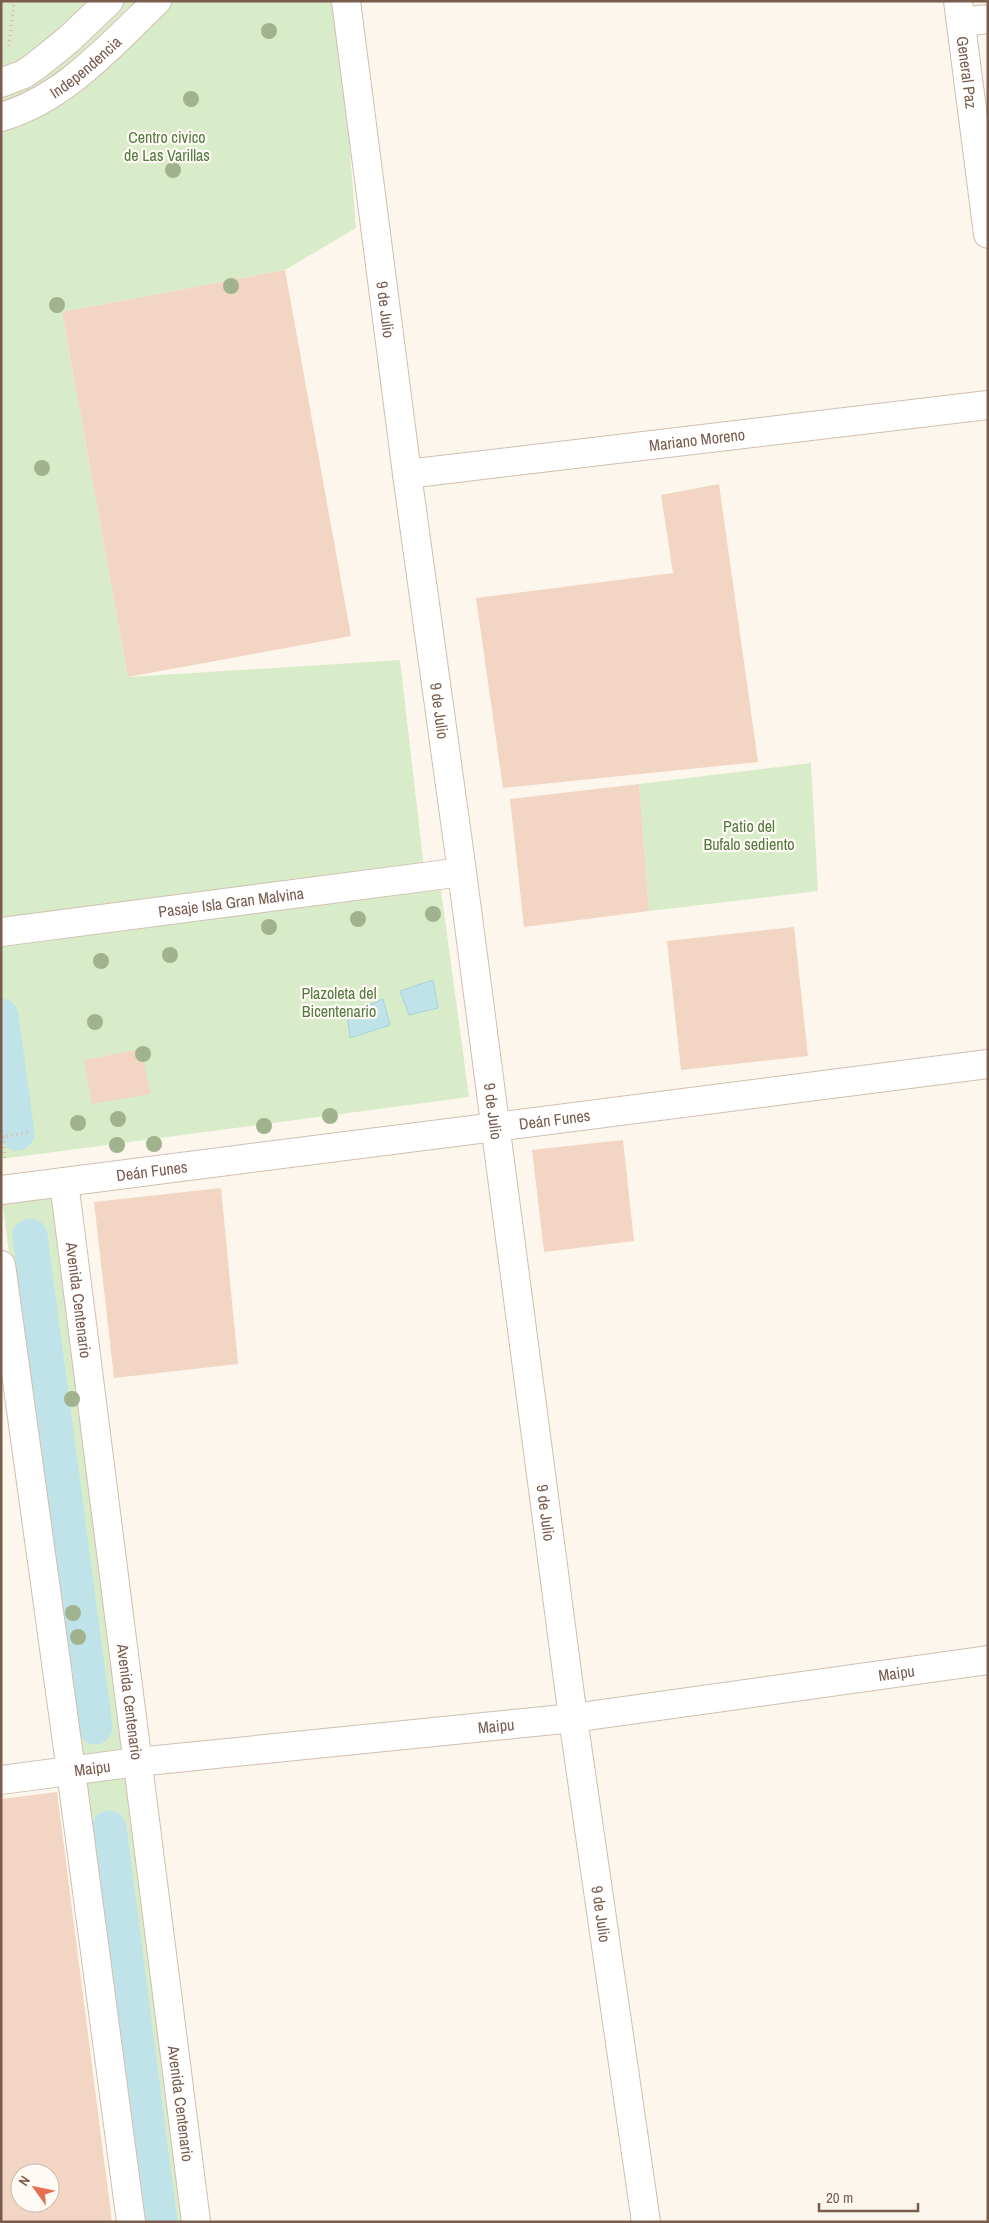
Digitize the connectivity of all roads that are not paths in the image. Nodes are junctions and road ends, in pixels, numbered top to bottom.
1 (109, 1) edge
2 (157, 1) edge
3 (346, 1) edge
4 (959, 12) edge
5 (988, 19) edge
6 (1, 83) edge
7 (1, 118) edge
8 (988, 234) edge
9 (988, 405) edge
10 (407, 474) junction
11 (462, 872) junction
12 (1, 932) edge
13 (988, 1064) edge
14 (494, 1128) junction
15 (64, 1182) junction
16 (1, 1190) edge
17 (1, 1265) edge
18 (988, 1660) edge
19 (573, 1718) junction
20 (137, 1762) junction
21 (71, 1771) junction
22 (1, 1780) edge
23 (131, 2222) edge
24 (196, 2222) edge
25 (646, 2222) edge

1 - 6 street, Independencia
2 - 7 street, Independencia
3 - 10 street, 9 de Julio
4 - 5 street
4 - 8 street, General Paz
9 - 10 street, Mariano Moreno
10 - 11 street, 9 de Julio
11 - 12 street, Pasaje Isla Gran Malvina
11 - 14 street, 9 de Julio
13 - 14 street, Deán Funes
14 - 15 street, Deán Funes
14 - 19 street, 9 de Julio
15 - 16 street, Deán Funes
15 - 20 street, Avenida Centenario
17 - 21 street
18 - 19 street, Maipu
19 - 20 street, Maipu
19 - 25 street, 9 de Julio
20 - 21 street, Maipu
20 - 24 street, Avenida Centenario
21 - 22 street, Maipu
21 - 23 street

